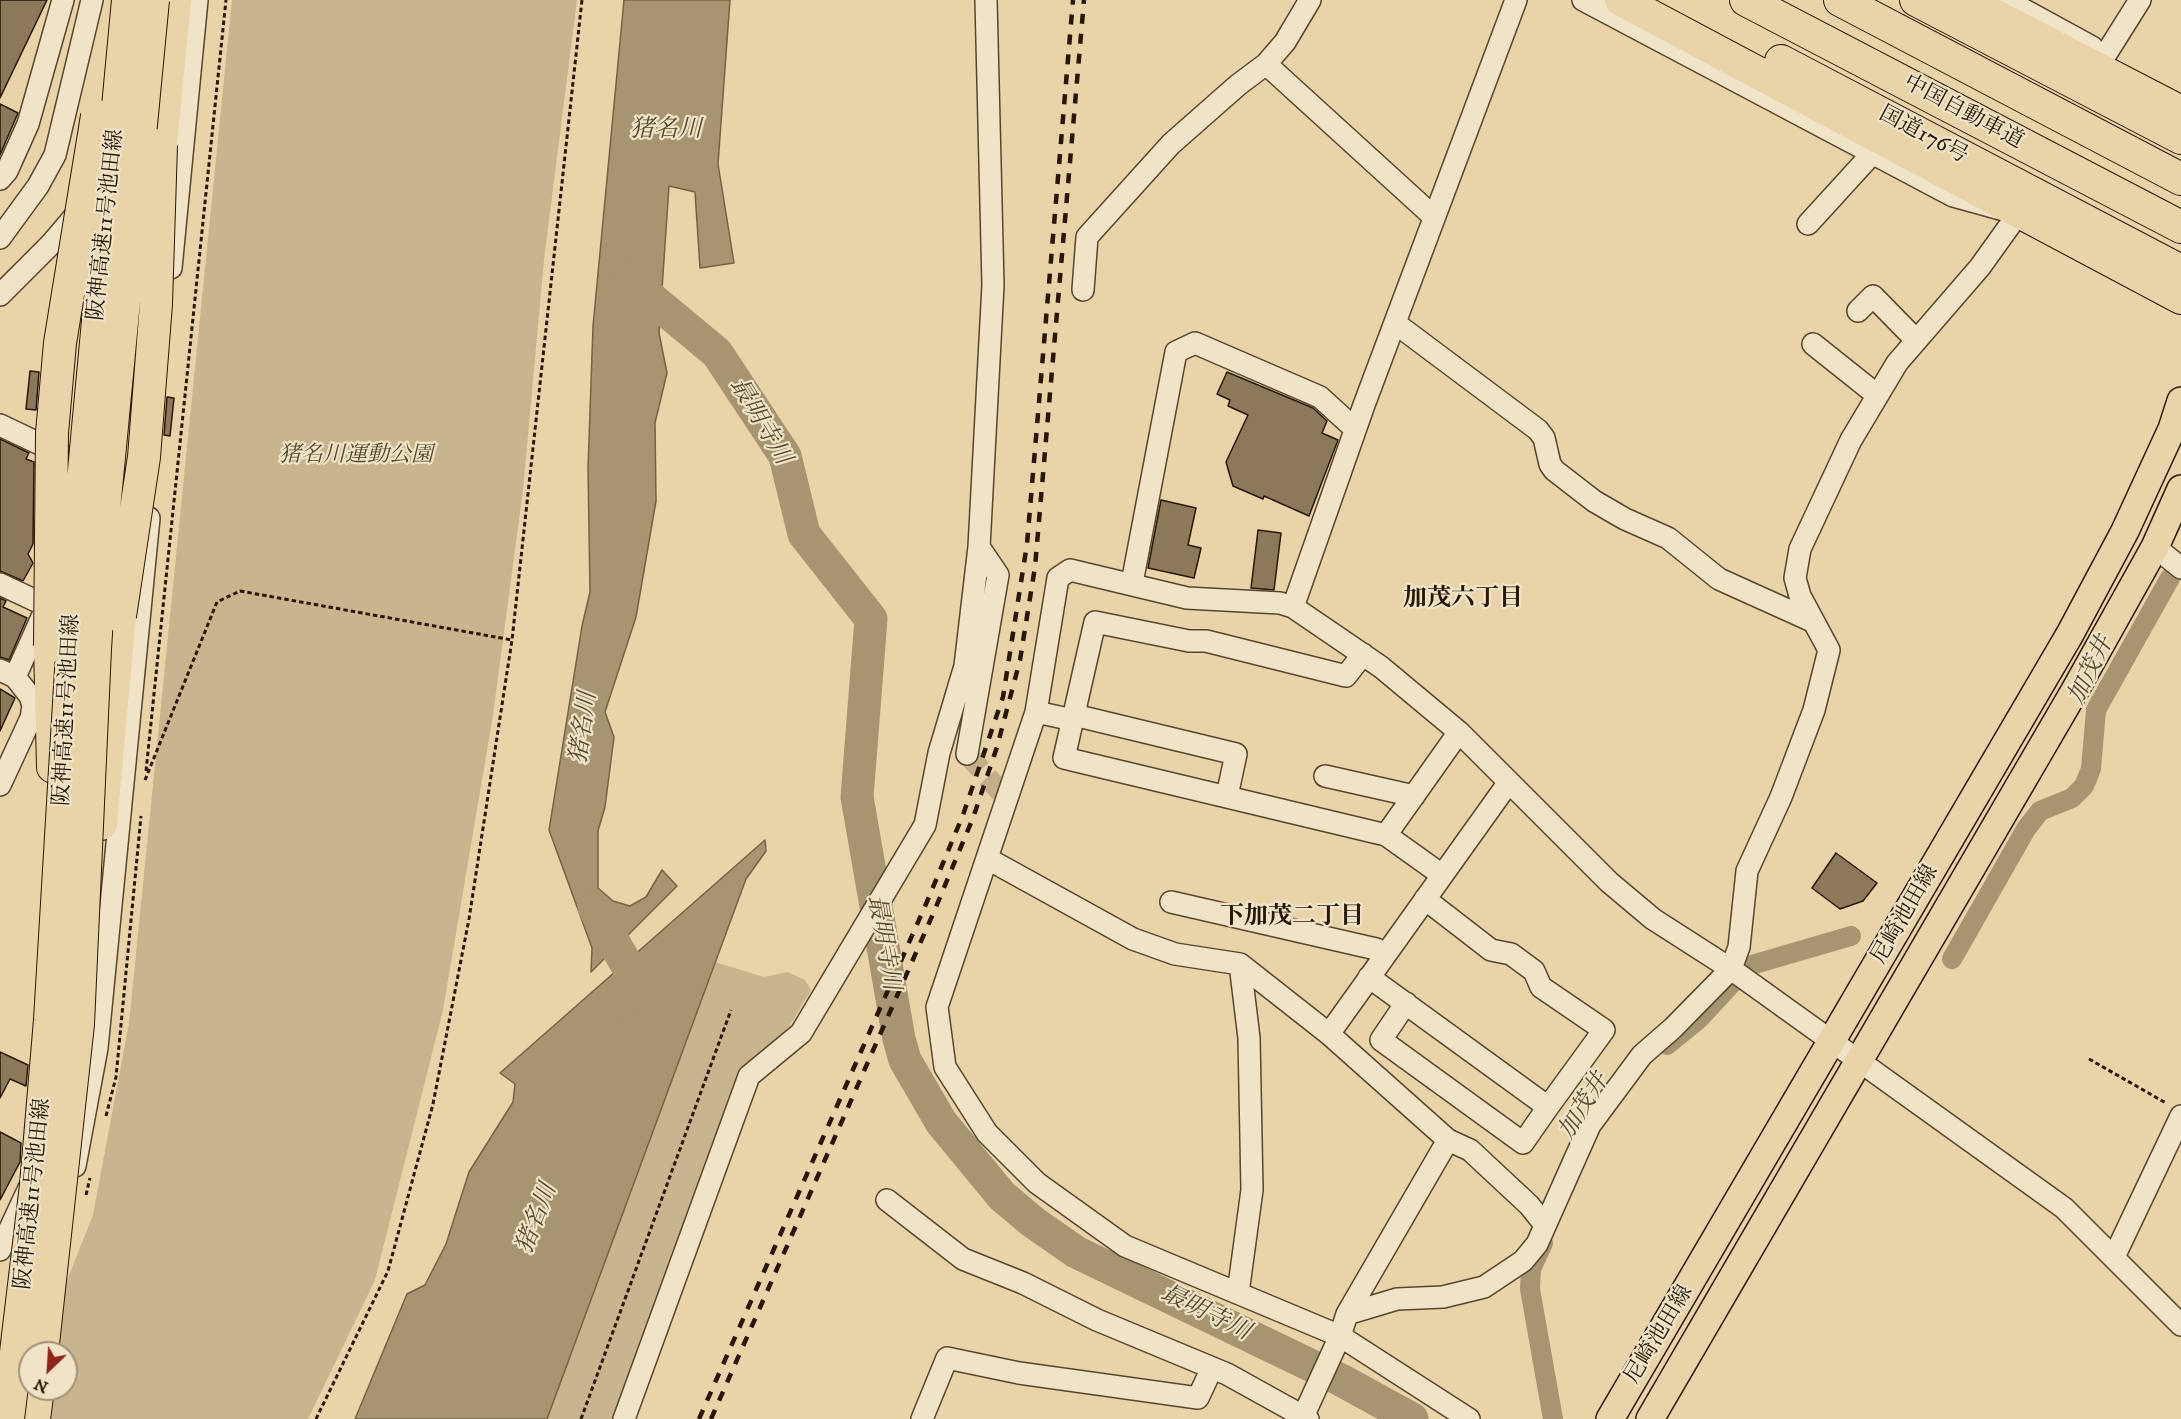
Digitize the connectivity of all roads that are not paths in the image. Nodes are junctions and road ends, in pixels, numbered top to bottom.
1 (63, 0) edge
2 (92, 0) edge
3 (108, 0) edge
4 (128, 0) edge
5 (153, 0) edge
6 (165, 0) edge
7 (175, 0) edge
8 (197, 0) edge
9 (986, 0) edge
10 (1310, 0) edge
11 (1516, 0) edge
12 (1583, 0) edge
13 (1621, 0) edge
14 (1666, 0) edge
15 (1746, 0) edge
16 (1840, 0) edge
17 (1916, 0) edge
18 (1965, 0) edge
19 (2006, 0) edge
20 (2140, 0) edge
21 (1266, 64) junction
22 (2096, 70) junction
23 (2181, 112) edge
24 (2181, 138) edge
25 (1871, 154) junction
26 (0, 178) edge
27 (2181, 179) edge
28 (2018, 213) junction
29 (1434, 217) junction
30 (1808, 224) dead end
31 (2181, 227) edge
32 (0, 238) edge
33 (2181, 271) edge
34 (1083, 290) dead end
35 (0, 295) edge
36 (2181, 298) edge
37 (1858, 311) dead end
38 (1395, 323) junction
39 (1916, 340) junction
40 (1814, 344) dead end
41 (1877, 395) junction
42 (159, 396) dead end
43 (2181, 401) edge
44 (0, 426) edge
45 (1355, 429) junction
46 (154, 452) dead end
47 (2181, 489) edge
48 (151, 496) junction
49 (979, 547) junction
50 (2155, 547) junction
51 (2181, 568) edge
52 (1132, 583) junction
53 (0, 584) edge
54 (1293, 607) junction
55 (1812, 621) junction
56 (1363, 654) junction
57 (8, 673) edge
58 (1036, 712) junction
59 (1074, 718) junction
60 (1459, 732) junction
61 (967, 754) dead end
62 (1325, 776) dead end
63 (1509, 782) junction
64 (0, 785) edge
65 (1227, 796) junction
66 (1414, 796) junction
67 (1386, 835) junction
68 (988, 859) junction
69 (1442, 875) junction
70 (1425, 899) junction
71 (1171, 902) dead end
72 (57, 915) junction
73 (1384, 954) junction
74 (1240, 964) junction
75 (1731, 969) junction
76 (1369, 977) junction
77 (1406, 1003) junction
78 (78, 1024) junction
79 (1329, 1034) junction
80 (1831, 1043) junction
81 (1858, 1060) junction
82 (90, 1094) junction
83 (1548, 1107) junction
84 (2176, 1111) edge
85 (1448, 1140) junction
86 (37, 1173) junction
87 (887, 1200) dead end
88 (1545, 1225) junction
89 (0, 1250) edge
90 (2114, 1257) junction
91 (1238, 1293) junction
92 (1347, 1314) junction
93 (2181, 1325) edge
94 (1338, 1339) junction
95 (43, 1341) edge
96 (0, 1350) edge
97 (1212, 1368) junction
98 (36, 1401) edge
99 (1306, 1415) edge
100 (8, 1419) edge
101 (34, 1419) edge
102 (624, 1419) edge
103 (922, 1419) edge
104 (1469, 1419) edge
105 (1610, 1419) edge
106 (1650, 1419) edge

1 - 26 street
2 - 32 street
3 - 72 highway, bridge
4 - 72 highway, 阪神高速11号池田線, bridge
5 - 78 highway, 阪神高速11号池田線, bridge
6 - 35 street
7 - 78 highway, bridge
8 - 42 street
9 - 49 street
10 - 21 street
11 - 29 street
12 - 25 street
13 - 28 highway
14 - 33 highway, 国道176号
15 - 31 highway, 中国自動車道
16 - 27 highway, 中国自動車道
17 - 24 highway
18 - 22 highway
19 - 22 street
20 - 22 street
21 - 29 street
21 - 34 street
22 - 23 highway
25 - 28 street
25 - 30 street
28 - 36 highway
28 - 39 street
29 - 38 street
37 - 39 street
38 - 45 street
38 - 55 street
39 - 41 street
40 - 41 street
41 - 55 street
43 - 80 main road, 尼崎池田線
44 - 48 street
45 - 52 street
45 - 54 street
46 - 48 street
47 - 50 main road, 尼崎池田線
48 - 82 street
49 - 61 street
49 - 102 street
50 - 51 street
50 - 81 main road, 尼崎池田線
52 - 54 street
52 - 58 street
53 - 57 street
54 - 56 street
55 - 75 street
56 - 59 street
56 - 60 street
57 - 64 street
58 - 59 street
58 - 68 street
59 - 65 street
59 - 65 street
60 - 63 street
60 - 66 street
62 - 66 street
63 - 69 street
63 - 75 street
65 - 67 street
66 - 67 street
67 - 69 street
68 - 74 street
68 - 91 street
69 - 70 street
70 - 73 street
70 - 83 street
71 - 73 street
72 - 86 highway, 阪神高速11号池田線, bridge
73 - 76 street
74 - 79 street
74 - 91 street
75 - 80 street
75 - 88 street
76 - 77 street
76 - 79 street
77 - 83 street
77 - 83 street
78 - 95 highway, 阪神高速11号池田線, bridge
79 - 85 street
80 - 81 street
80 - 105 main road, 尼崎池田線
81 - 90 street
81 - 106 main road, 尼崎池田線
82 - 86 street
82 - 96 street
84 - 90 street
85 - 88 street
85 - 92 street
86 - 89 street
86 - 100 highway, 阪神高速11号池田線, bridge
87 - 97 street
88 - 92 street
90 - 93 street
91 - 94 street
92 - 94 street
94 - 99 street
94 - 104 street
97 - 99 street
97 - 103 street
98 - 101 highway

